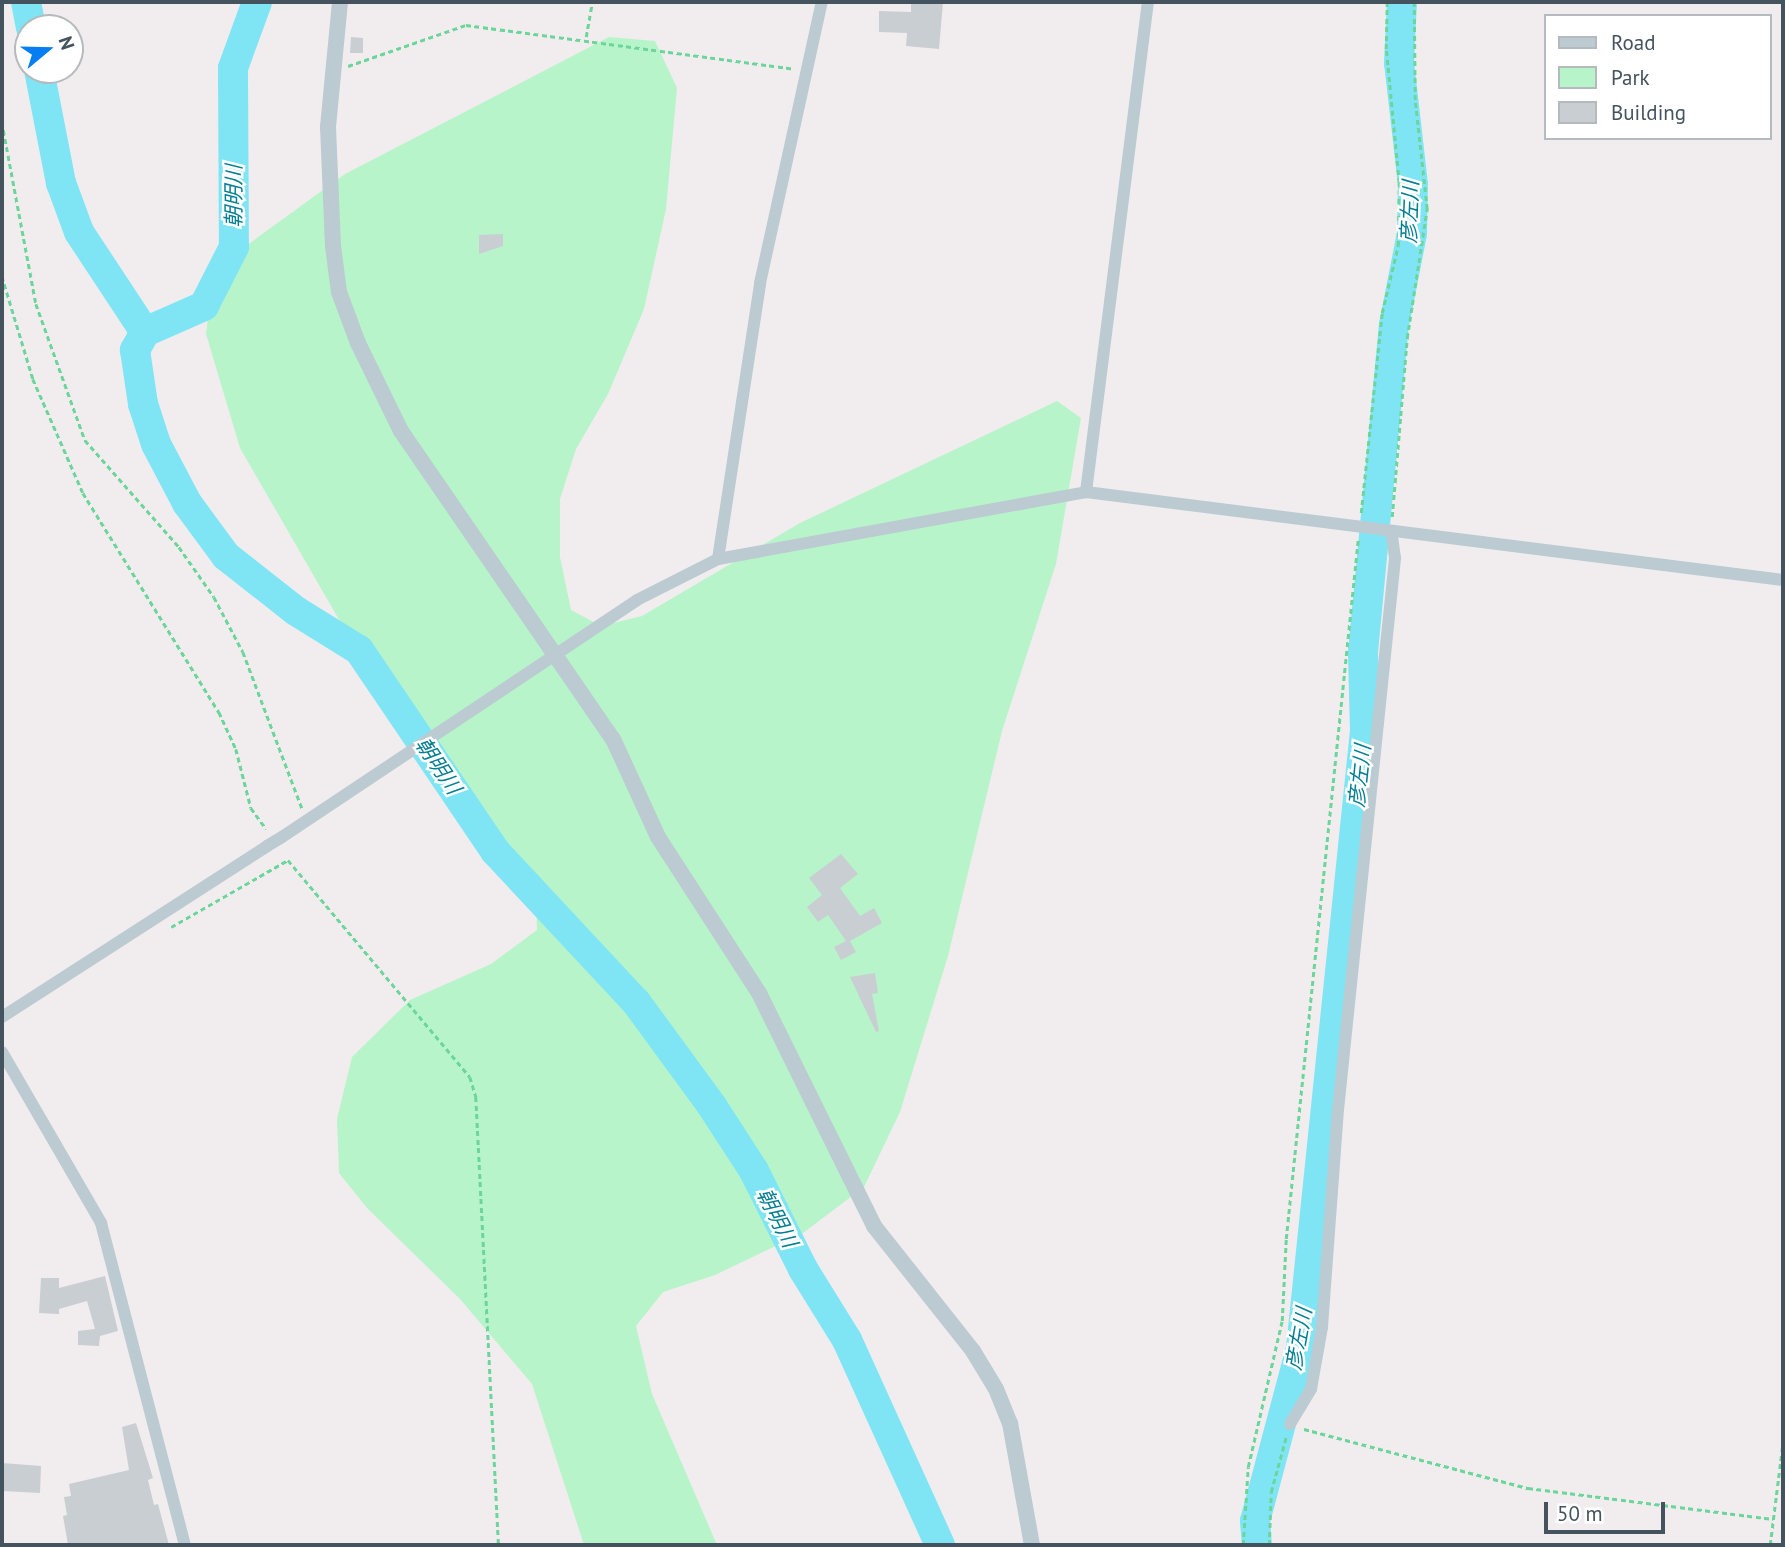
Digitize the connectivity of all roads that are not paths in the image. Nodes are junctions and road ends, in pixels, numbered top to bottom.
1 (340, 2) edge
2 (822, 2) edge
3 (1148, 2) edge
4 (1086, 492) junction
5 (1389, 531) junction
6 (718, 559) junction
7 (1783, 580) edge
8 (553, 654) junction
9 (2, 1017) edge
10 (2, 1052) edge
11 (1290, 1424) road end
12 (185, 1545) edge
13 (1032, 1545) edge

1 - 8 street
2 - 6 street
3 - 4 street
4 - 5 street
4 - 6 street
5 - 7 street
5 - 11 street
6 - 8 street
8 - 9 street
8 - 13 street
10 - 12 street

